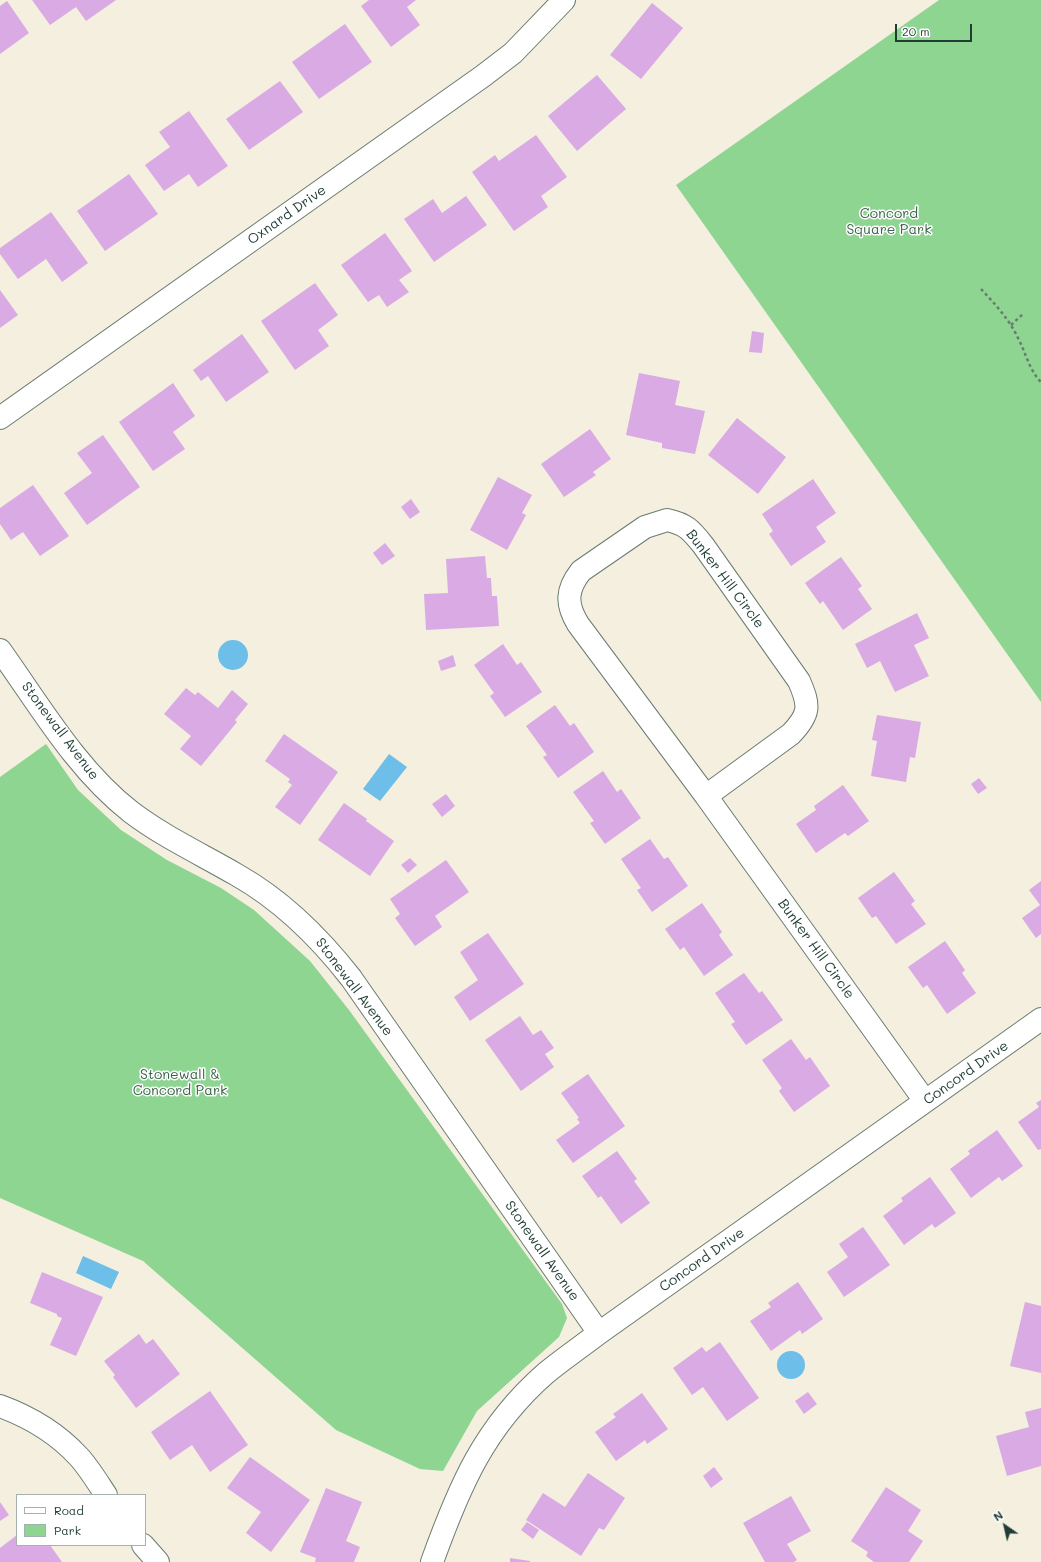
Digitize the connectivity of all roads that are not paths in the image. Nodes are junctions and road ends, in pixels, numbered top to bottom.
1 (564, 0) edge
2 (0, 418) edge
3 (0, 650) edge
4 (706, 796) junction
5 (1041, 1019) edge
6 (925, 1101) junction
7 (599, 1333) junction
8 (0, 1406) edge
9 (105, 1494) edge
10 (144, 1546) edge
11 (158, 1562) edge
12 (432, 1562) edge

1 - 2 street, Oxnard Drive
3 - 7 street, Stonewall Avenue
4 - 4 street, Bunker Hill Circle
4 - 6 street, Bunker Hill Circle
5 - 6 street, Concord Drive
6 - 7 street, Concord Drive
7 - 12 street, Concord Drive
8 - 9 street
10 - 11 street

